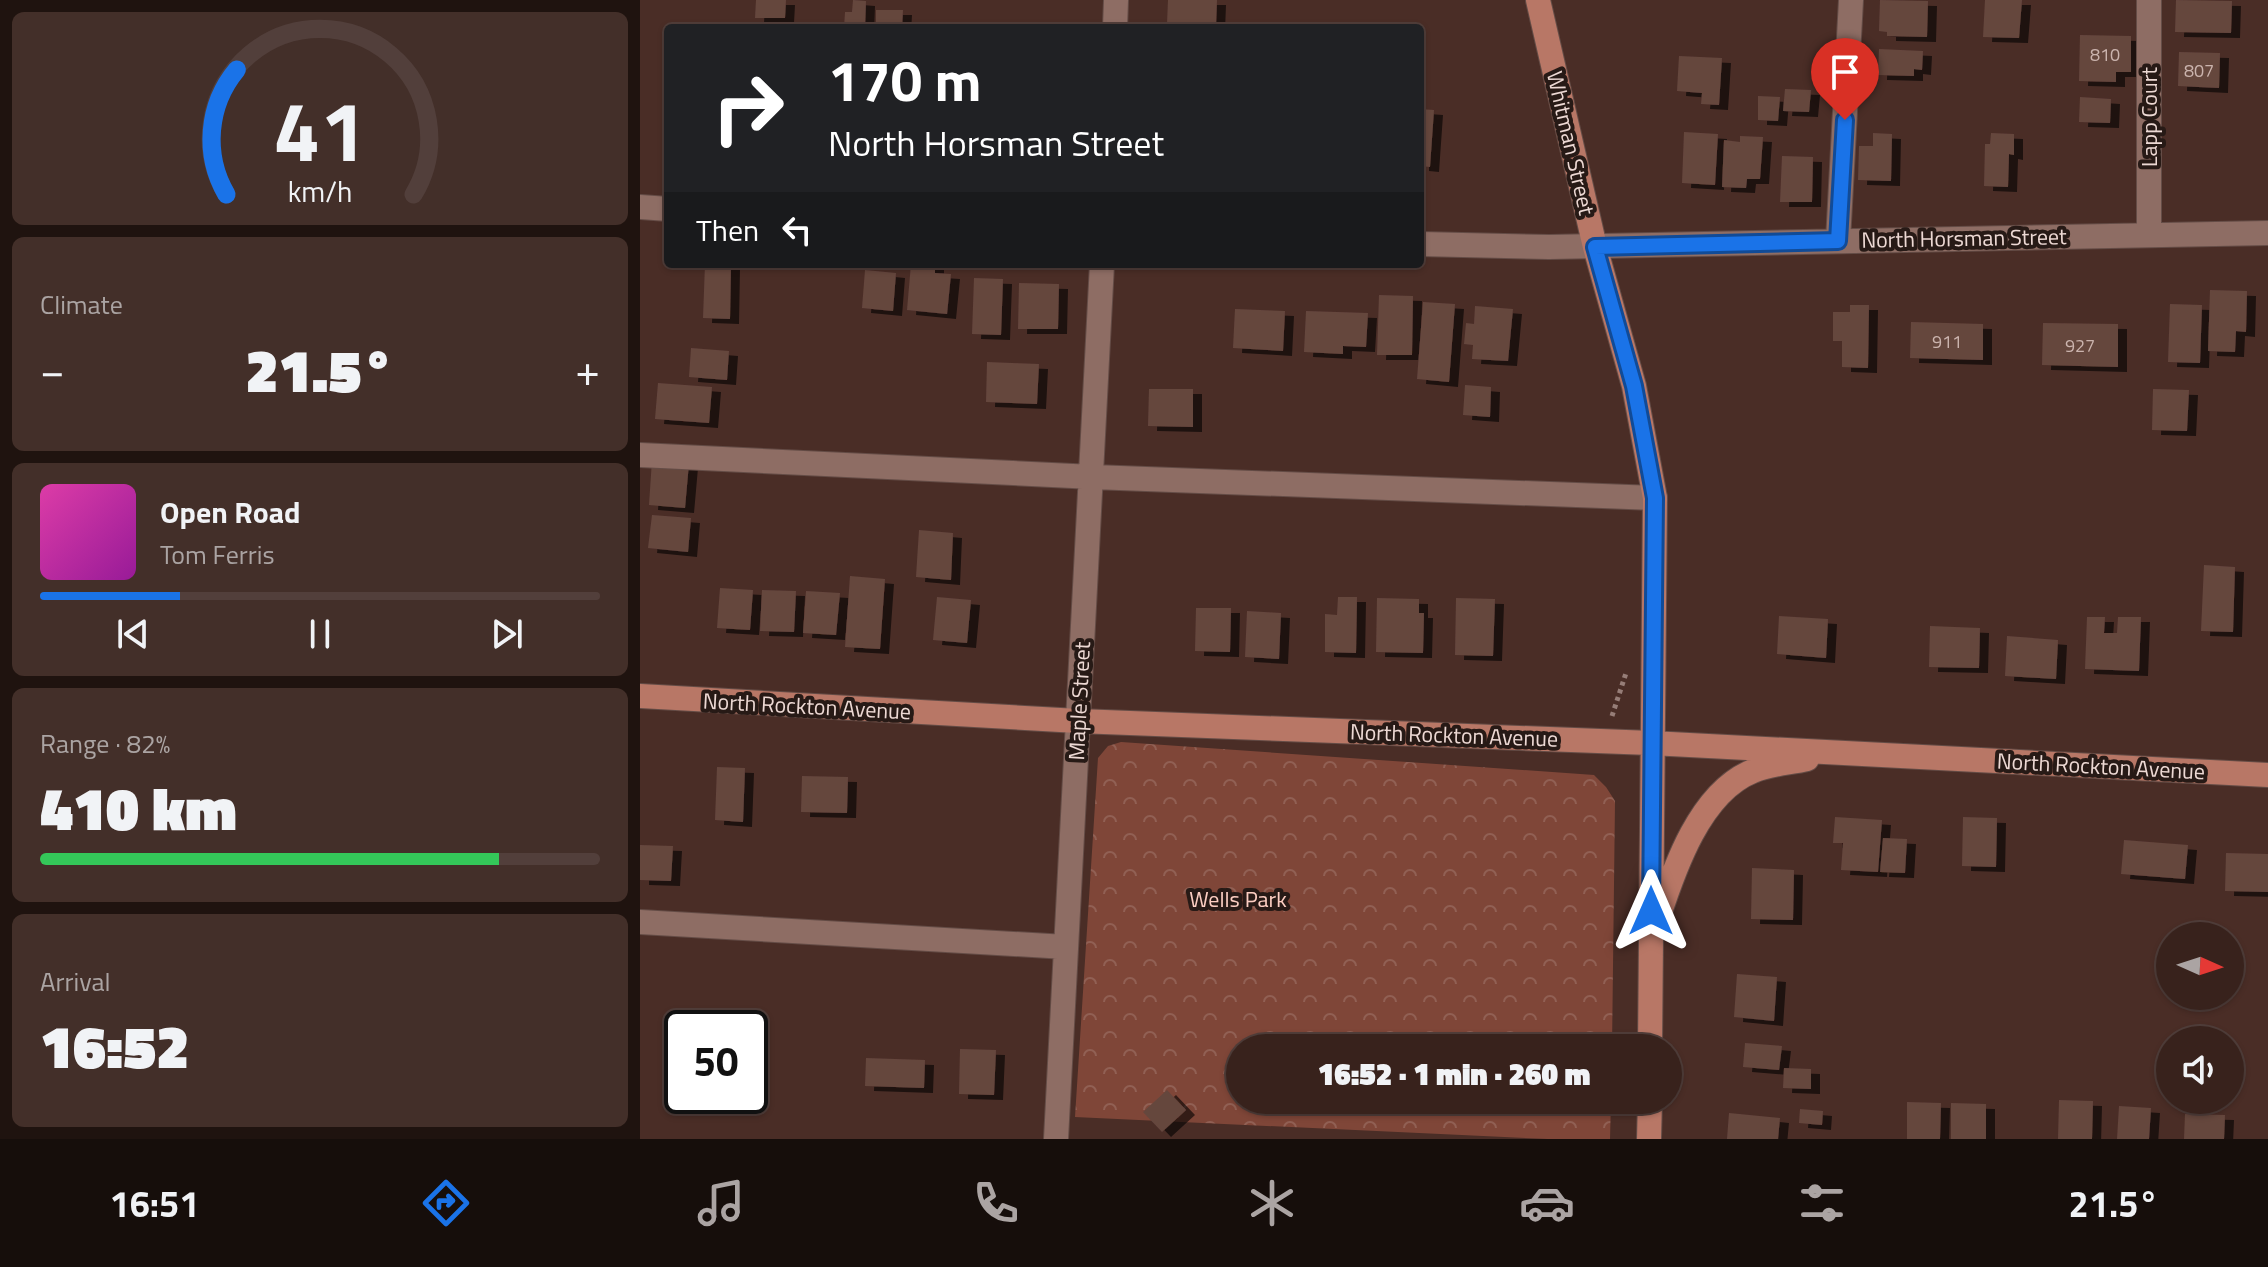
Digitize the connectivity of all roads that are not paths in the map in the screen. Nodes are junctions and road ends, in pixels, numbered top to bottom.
1 (1116, 0) edge
2 (1538, 0) edge
3 (1851, 0) edge
4 (2149, 0) edge
5 (1115, 24) edge
6 (640, 207) edge
7 (664, 209) edge
8 (2268, 233) edge
9 (2149, 234) junction
10 (1838, 241) junction
11 (1424, 244) edge
12 (1595, 247) junction
13 (1102, 268) edge
14 (640, 455) edge
15 (1093, 477) junction
16 (1655, 498) junction
17 (640, 696) edge
18 (1078, 721) junction
19 (1651, 743) junction
20 (1838, 752) junction
21 (2268, 775) edge
22 (640, 922) edge
23 (1650, 939) junction
24 (1066, 947) junction
25 (1650, 1034) edge
26 (1650, 1114) edge
27 (1056, 1139) edge
28 (1649, 1139) edge

1 - 5 street
2 - 12 main road, Whitman Street
3 - 10 street
4 - 9 street, Lapp Court
6 - 7 street
8 - 9 street, North Horsman Street
9 - 10 street, North Horsman Street
10 - 12 street, North Horsman Street
11 - 12 street, North Horsman Street
12 - 16 main road, Whitman Street
13 - 15 street, Maple Street
14 - 15 street
15 - 16 street
15 - 18 street, Maple Street
16 - 19 main road, Whitman Street
17 - 18 main road, North Rockton Avenue
18 - 19 main road, North Rockton Avenue
18 - 24 street, Maple Street
19 - 20 main road, North Rockton Avenue
19 - 23 main road, Whitman Street
20 - 21 main road, North Rockton Avenue
20 - 23 main road
22 - 24 street
23 - 25 main road, Whitman Street
24 - 27 street, Maple Street
26 - 28 main road

